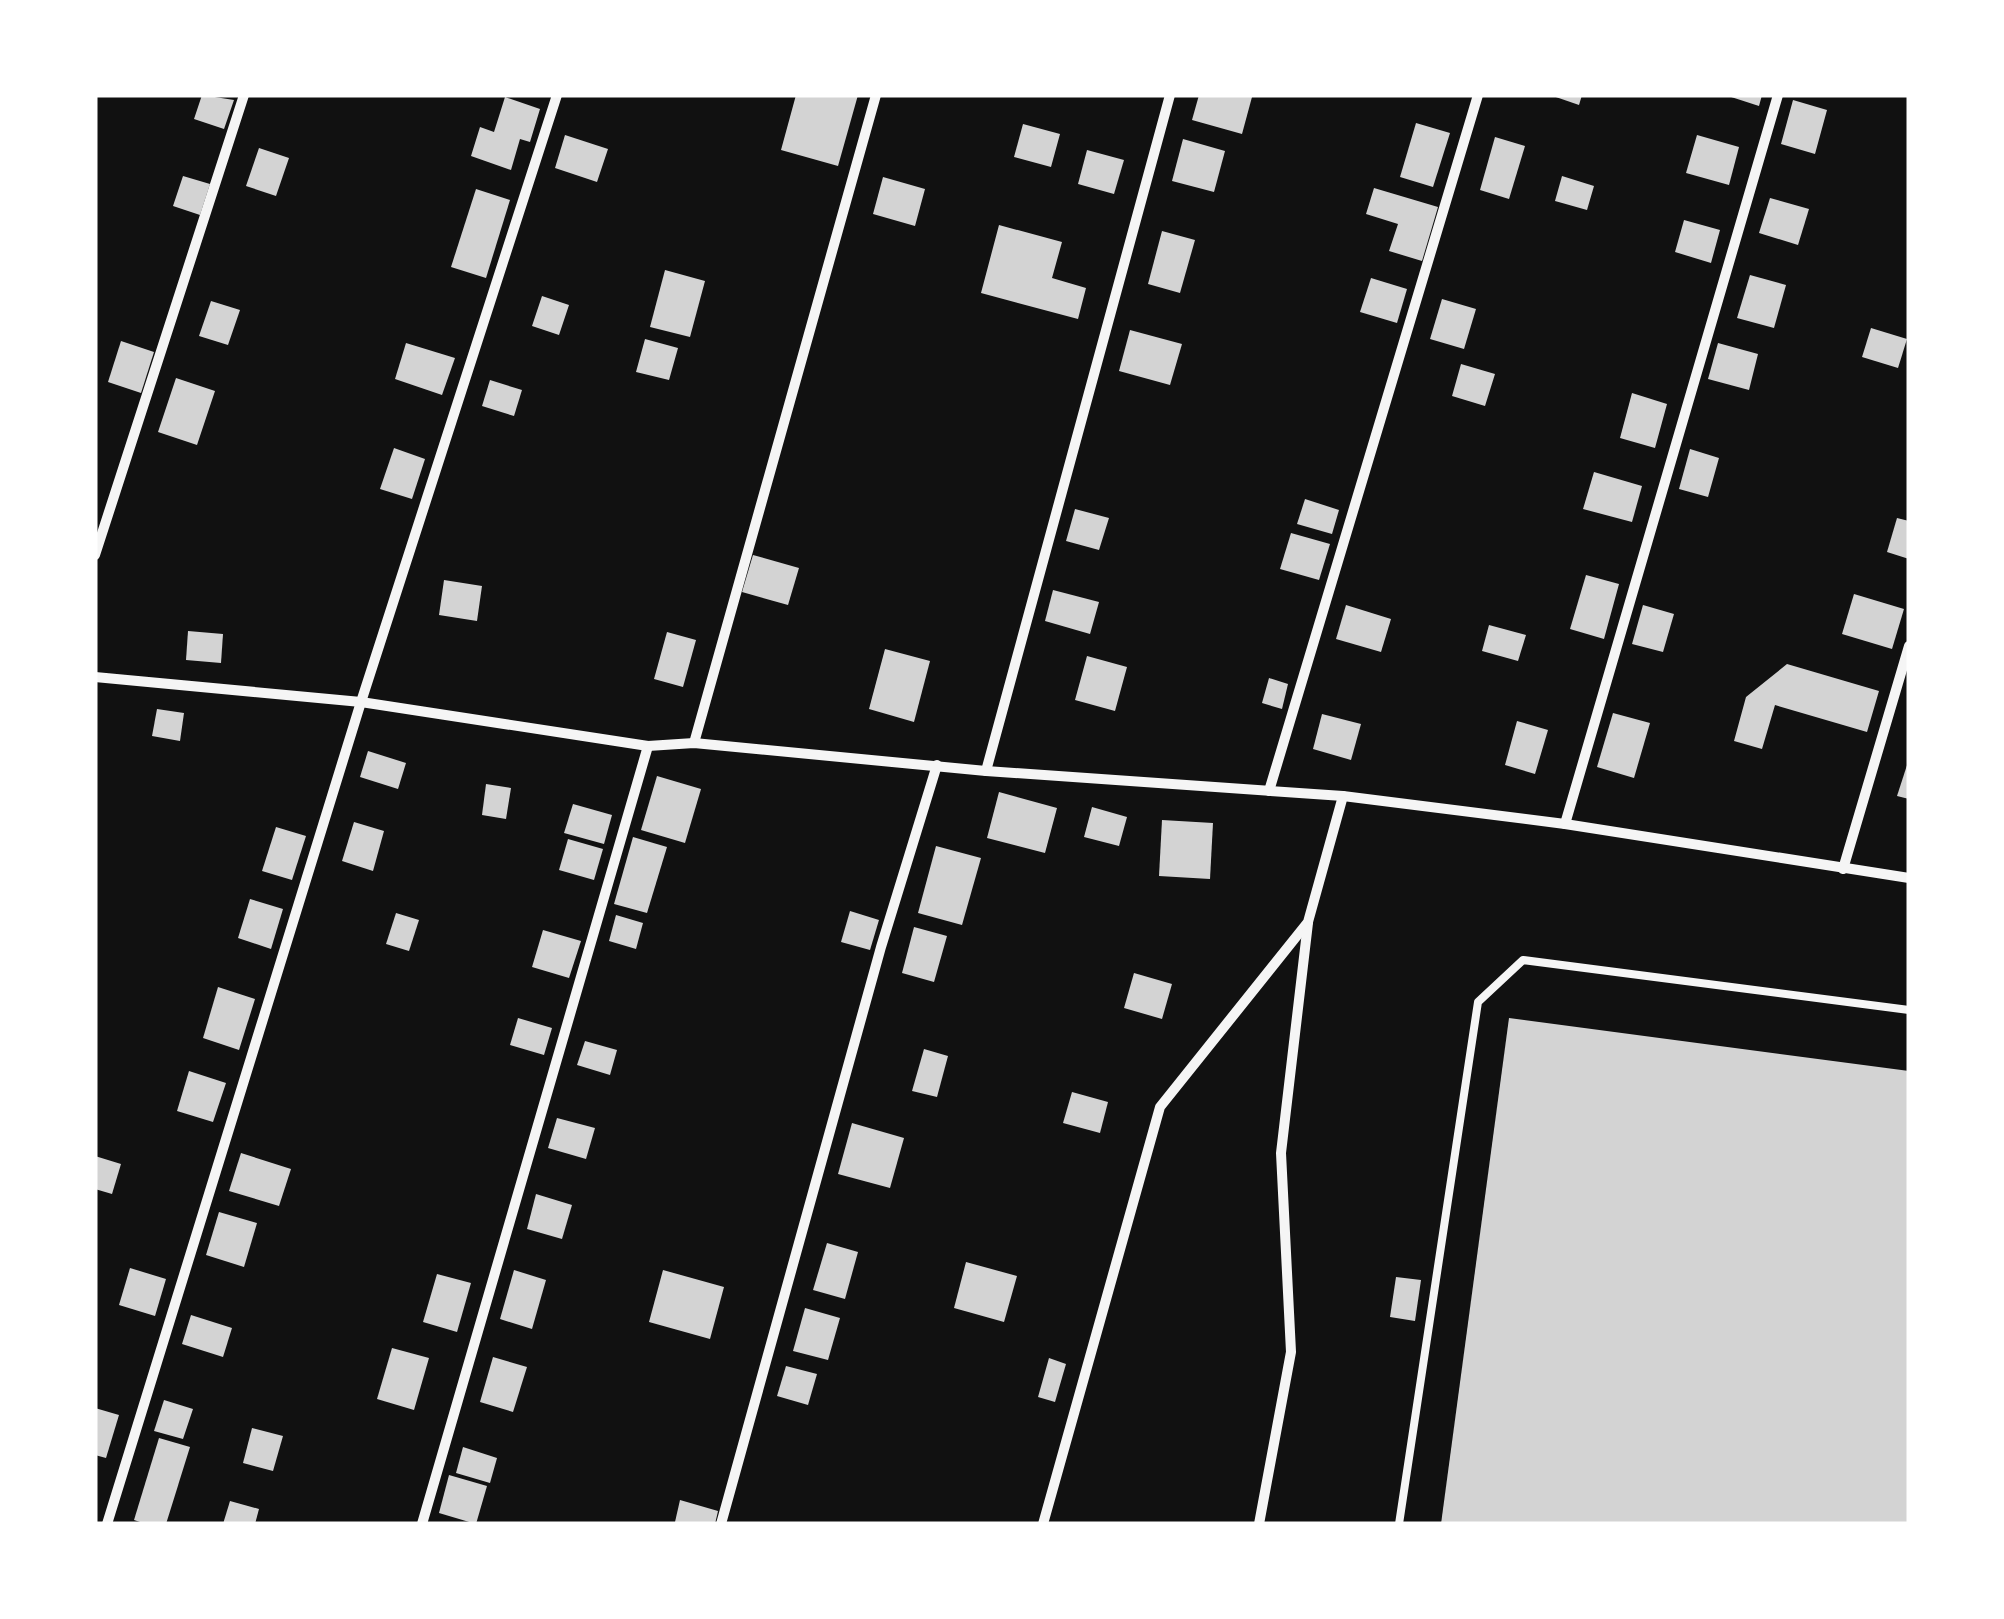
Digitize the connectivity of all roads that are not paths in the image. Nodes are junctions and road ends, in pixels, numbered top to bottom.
1 (244, 95) edge
2 (558, 95) edge
3 (876, 95) edge
4 (1170, 95) edge
5 (1478, 95) edge
6 (1778, 95) edge
7 (95, 555) edge
8 (1909, 646) edge
9 (95, 677) edge
10 (361, 702) junction
11 (694, 744) junction
12 (648, 746) junction
13 (937, 765) junction
14 (986, 771) junction
15 (1268, 790) junction
16 (1343, 796) junction
17 (1565, 824) junction
18 (1843, 870) junction
19 (1909, 878) edge
20 (1308, 922) junction
21 (1909, 1010) edge
22 (108, 1524) edge
23 (422, 1524) edge
24 (721, 1524) edge
25 (1043, 1524) edge
26 (1259, 1524) edge
27 (1398, 1524) edge

1 - 7 street
2 - 10 street
3 - 11 street
4 - 14 street
5 - 15 street
6 - 17 street
8 - 18 street
9 - 10 street
10 - 12 street
10 - 22 street
11 - 12 street
11 - 13 street
12 - 23 street
13 - 14 street
13 - 24 street
14 - 15 street
15 - 16 street
16 - 17 street
16 - 20 street
17 - 18 street
18 - 19 street
20 - 25 street
20 - 26 street
21 - 27 lane

